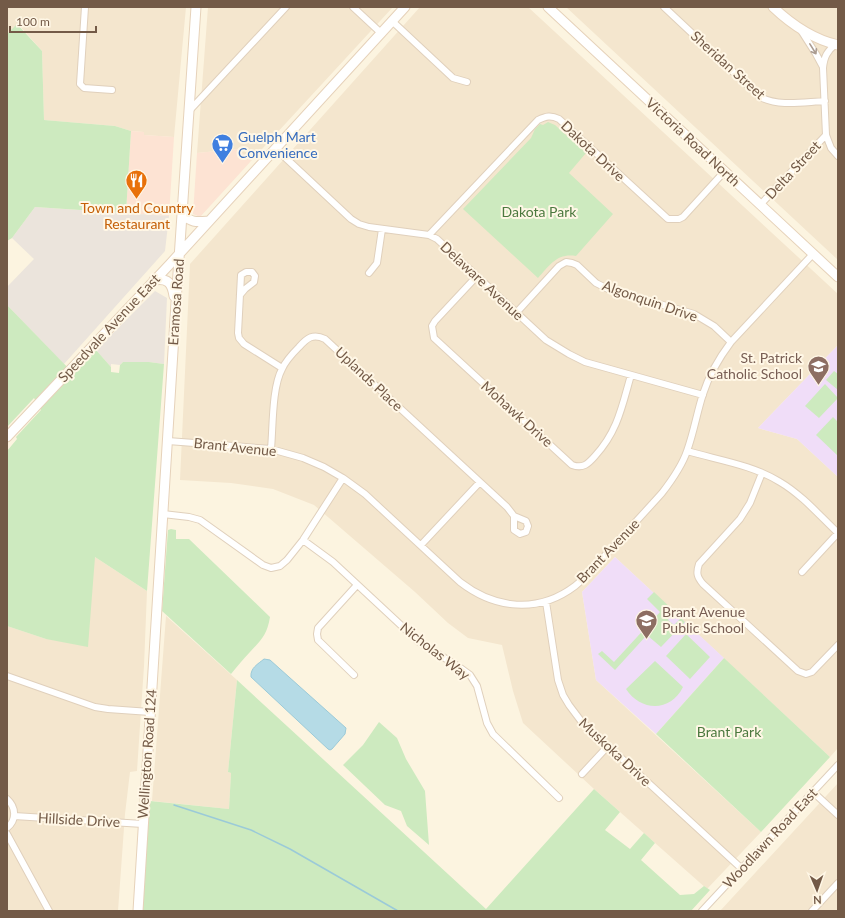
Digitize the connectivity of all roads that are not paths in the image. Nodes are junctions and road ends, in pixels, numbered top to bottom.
1 (85, 7) edge
2 (196, 7) edge
3 (286, 7) edge
4 (353, 7) edge
5 (405, 7) edge
6 (548, 7) edge
7 (664, 7) edge
8 (773, 7) edge
9 (392, 21) junction
10 (802, 30) junction
11 (381, 33) junction
12 (837, 44) edge
13 (823, 68) junction
14 (467, 82) dead end
15 (112, 90) dead end
16 (825, 101) junction
17 (189, 111) junction
18 (826, 135) junction
19 (276, 148) junction
20 (838, 156) edge
21 (724, 172) junction
22 (760, 205) junction
23 (182, 214) junction
24 (209, 221) junction
25 (382, 229) junction
26 (429, 235) junction
27 (180, 253) junction
28 (813, 254) junction
29 (369, 273) dead end
30 (477, 276) junction
31 (838, 277) edge
32 (154, 280) junction
33 (240, 295) dead end
34 (176, 303) junction
35 (517, 312) junction
36 (731, 342) junction
37 (282, 368) junction
38 (631, 375) junction
39 (703, 395) junction
40 (7, 437) edge
41 (168, 441) junction
42 (271, 449) junction
43 (687, 451) junction
44 (762, 473) junction
45 (343, 478) junction
46 (480, 482) junction
47 (163, 514) junction
48 (514, 516) dead end
49 (838, 533) edge
50 (303, 540) junction
51 (421, 545) junction
52 (802, 572) dead end
53 (358, 585) junction
54 (158, 598) joint
55 (546, 602) junction
56 (838, 645) edge
57 (354, 675) dead end
58 (7, 676) edge
59 (150, 712) junction
60 (608, 746) junction
61 (838, 765) edge
62 (582, 774) dead end
63 (813, 792) junction
64 (558, 798) dead end
65 (7, 799) edge
66 (838, 815) edge
67 (14, 816) junction
68 (143, 824) junction
69 (7, 828) edge
70 (7, 834) edge
71 (741, 868) junction
72 (838, 883) edge
73 (49, 911) edge
74 (138, 911) edge
75 (702, 911) edge
76 (812, 911) edge

1 - 15 street
2 - 17 main road, Eramosa Road
3 - 17 street
4 - 11 street
5 - 9 main road, Speedvale Avenue East
6 - 21 main road, Victoria Road North
7 - 16 street, Sheridan Street
8 - 10 main road
9 - 11 main road, Speedvale Avenue East
9 - 14 street
10 - 12 main road
10 -> 13 street
11 - 19 main road, Speedvale Avenue East
12 - 13 street
13 - 16 street
16 - 18 street
17 - 23 main road, Eramosa Road
18 - 20 street
18 - 22 street, Delta Street
19 - 24 main road, Speedvale Avenue East
19 - 25 street, Delaware Avenue
21 - 22 main road, Victoria Road North
21 - 26 street, Dakota Drive
22 - 28 main road, Victoria Road North
23 - 24 main road
23 - 27 main road, Eramosa Road
24 - 27 main road, Speedvale Avenue East
25 - 26 street, Delaware Avenue
25 - 29 street
26 - 30 street, Delaware Avenue
27 - 32 main road, Speedvale Avenue East
27 - 34 main road, Eramosa Road
28 - 31 main road, Victoria Road North
28 - 36 street, Brant Avenue
30 - 35 street, Delaware Avenue
30 - 38 street, Mohawk Drive
32 - 34 main road
32 - 40 main road, Speedvale Avenue East
33 - 37 street
34 - 41 main road, Eramosa Road
35 - 36 street, Algonquin Drive
35 - 38 street, Delaware Avenue
36 - 39 street, Brant Avenue
37 - 42 street, Uplands Place
37 - 46 street, Uplands Place
38 - 39 street, Delaware Avenue
39 - 43 street, Brant Avenue
41 - 42 street, Brant Avenue
41 - 47 main road, Eramosa Road
42 - 45 street, Brant Avenue
43 - 44 street
43 - 55 street, Brant Avenue
44 - 49 street
44 - 56 street
45 - 50 street
45 - 51 street, Brant Avenue
46 - 48 street, Uplands Place
46 - 51 street
47 - 50 street
47 - 54 main road, Eramosa Road
49 - 52 street
50 - 53 street, Nicholas Way
51 - 55 street, Brant Avenue
53 - 57 street
53 - 64 street, Nicholas Way
54 - 59 main road, Wellington Road 124
55 - 60 street, Muskoka Drive
58 - 59 street
59 - 68 main road, Wellington Road 124
60 - 62 street
60 - 71 street, Muskoka Drive
61 - 63 street, Woodlawn Road East
63 - 66 street
63 - 71 street, Woodlawn Road East
65 - 67 street
67 - 68 street, Hillside Drive
67 - 69 street
68 - 74 main road, Wellington Road 124
70 - 73 street
71 - 75 street, Woodlawn Road East
72 - 76 street

